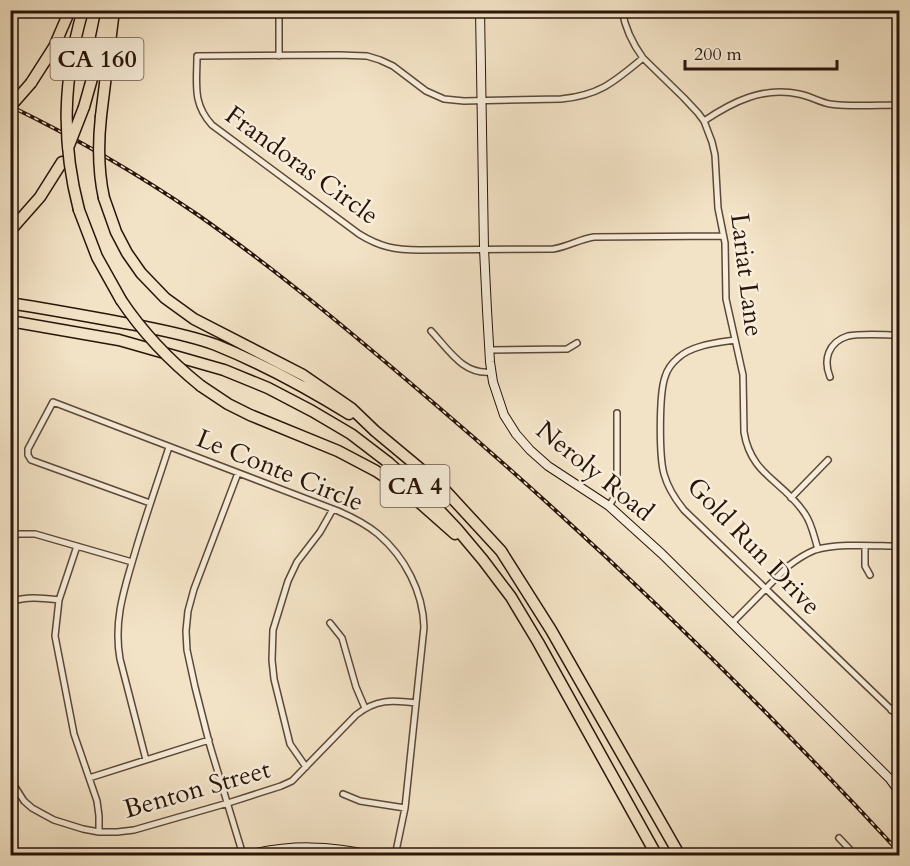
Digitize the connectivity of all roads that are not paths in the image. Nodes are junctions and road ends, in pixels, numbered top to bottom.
1 (70, 10) edge
2 (82, 10) edge
3 (107, 10) edge
4 (114, 10) edge
5 (279, 10) edge
6 (480, 10) edge
7 (622, 10) edge
8 (279, 56) junction
9 (643, 58) junction
10 (482, 101) junction
11 (900, 105) edge
12 (10, 107) edge
13 (704, 121) junction
14 (10, 231) edge
15 (723, 236) junction
16 (484, 249) junction
17 (10, 303) edge
18 (10, 321) edge
19 (430, 332) dead end
20 (900, 335) edge
21 (735, 340) junction
22 (577, 344) dead end
23 (489, 350) junction
24 (492, 372) junction
25 (830, 377) dead end
26 (617, 413) dead end
27 (375, 430) junction
28 (169, 447) junction
29 (828, 460) dead end
30 (238, 473) junction
31 (791, 498) junction
32 (150, 503) junction
33 (609, 506) junction
34 (333, 509) junction
35 (10, 536) edge
36 (77, 546) junction
37 (865, 546) junction
38 (900, 546) edge
39 (818, 549) junction
40 (477, 553) junction
41 (132, 562) junction
42 (870, 575) dead end
43 (766, 589) junction
44 (59, 600) junction
45 (10, 602) edge
46 (330, 623) dead end
47 (732, 623) junction
48 (900, 702) edge
49 (417, 703) junction
50 (364, 708) junction
51 (891, 710) junction
52 (900, 718) edge
53 (209, 740) junction
54 (146, 760) junction
55 (306, 767) junction
56 (89, 778) junction
57 (10, 779) edge
58 (640, 785) junction
59 (900, 793) edge
60 (343, 794) dead end
61 (228, 803) junction
62 (405, 808) junction
63 (99, 832) junction
64 (839, 838) dead end
65 (850, 849) junction
66 (243, 855) edge
67 (377, 855) edge
68 (395, 855) edge
69 (657, 855) edge
70 (680, 855) edge
71 (687, 855) edge
72 (844, 855) edge
73 (856, 855) edge

1 - 12 highway, CA 160, bridge
2 - 40 highway, bridge
3 - 14 highway, CA 160, bridge
4 - 27 highway, bridge
5 - 8 street
6 - 10 street, Neroly Road
7 - 9 street, Lariat Lane
8 - 10 street, Frandoras Circle
8 - 16 street, Frandoras Circle
9 - 10 street, Frandoras Circle
9 - 13 street, Lariat Lane
10 - 16 street, Neroly Road
11 - 13 street
13 - 15 street, Lariat Lane
15 - 16 street
15 - 21 street, Lariat Lane
16 - 23 street, Neroly Road
17 - 27 highway, CA 4
18 - 40 highway, CA 4
19 - 24 street
20 - 25 street
21 - 31 street, Lariat Lane
21 - 43 street, Gold Run Drive
22 - 23 street
23 - 24 street, Neroly Road
24 - 33 street, Neroly Road
26 - 33 street
27 - 58 highway, CA 4
28 - 30 street, Le Conte Circle
28 - 32 street
28 - 32 street, Le Conte Circle
29 - 31 street
30 - 34 street, Le Conte Circle
30 - 53 street
31 - 39 street, Lariat Lane
32 - 41 street
33 - 47 street, Neroly Road
34 - 49 street, Le Conte Circle
34 - 55 street
35 - 36 street
36 - 41 street
36 - 44 street
37 - 38 street
37 - 39 street
37 - 42 street
39 - 43 street
40 - 69 highway, CA 4
41 - 54 street
43 - 47 street
43 - 51 street, Gold Run Drive
44 - 45 street
44 - 56 street
46 - 50 street
47 - 59 street, Neroly Road
48 - 51 street
49 - 50 street, Benton Street
49 - 62 street, Le Conte Circle
50 - 55 street, Benton Street
51 - 52 street, Gold Run Drive
53 - 54 street
53 - 61 street
54 - 56 street
55 - 61 street, Benton Street
56 - 63 street
57 - 63 street, Benton Street
58 - 70 highway, CA 4
58 - 71 highway
60 - 62 street
61 - 63 street, Benton Street
61 - 66 street
62 - 68 street, Le Conte Circle
64 - 65 street
65 - 72 street
65 - 73 street
66 - 67 street

